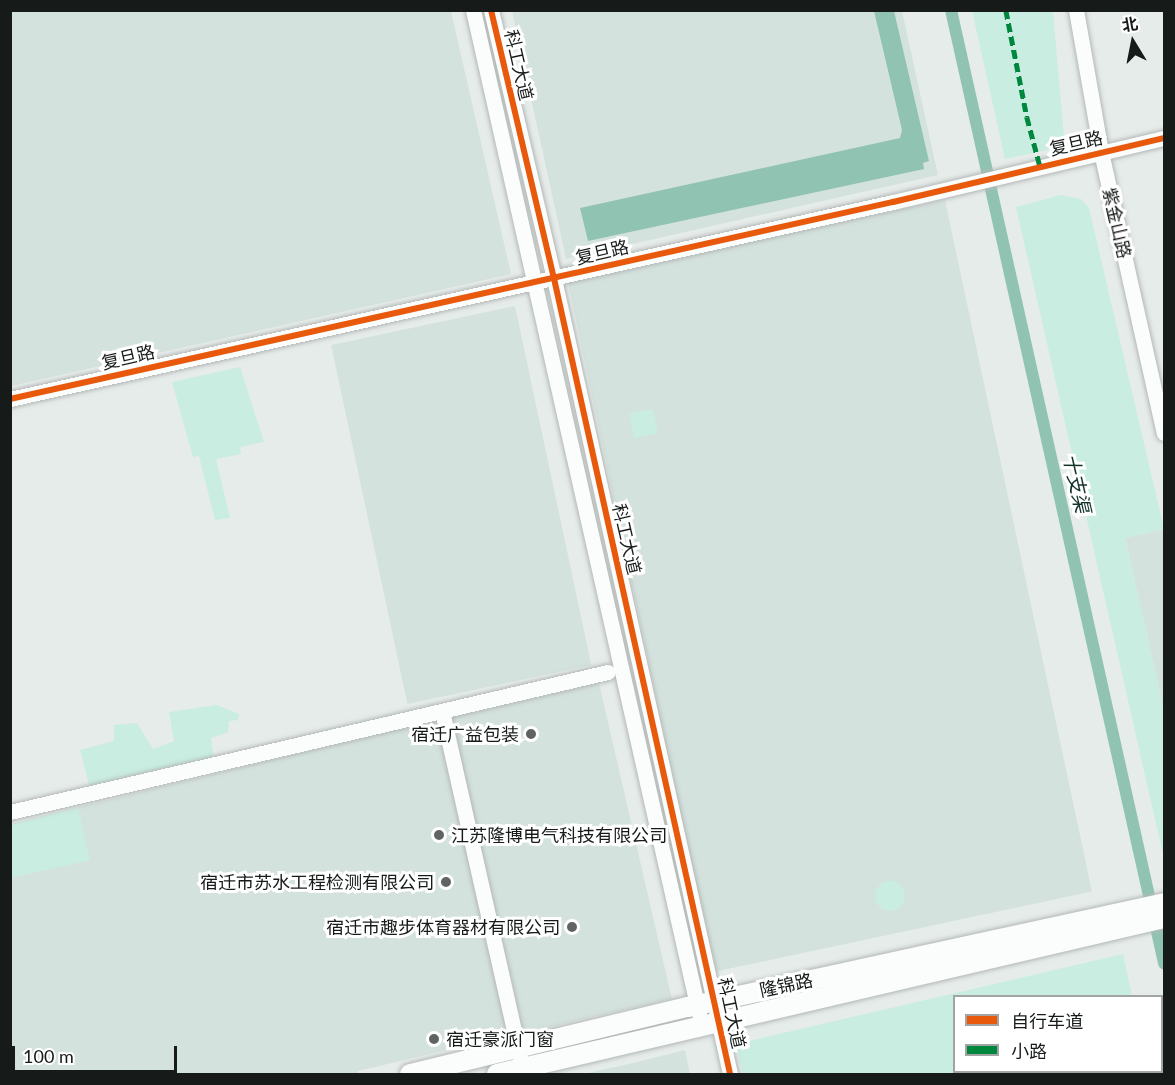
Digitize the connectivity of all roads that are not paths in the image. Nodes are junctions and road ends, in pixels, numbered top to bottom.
1 (473, 10) edge
2 (491, 10) edge
3 (1076, 10) edge
4 (1164, 138) edge
5 (1101, 152) junction
6 (553, 278) junction
7 (534, 282) junction
8 (10, 399) edge
9 (1164, 433) edge
10 (608, 672) dead end
11 (442, 711) junction
12 (10, 812) edge
13 (1164, 903) edge
14 (1164, 918) edge
15 (1093, 927) junction
16 (706, 1003) junction
17 (711, 1024) junction
18 (518, 1048) junction
19 (523, 1068) junction
20 (410, 1074) edge
21 (497, 1074) edge
22 (730, 1074) edge

1 - 7 street, 科工大道
2 - 6 street, 科工大道
3 - 5 street, 紫金山路
4 - 5 street, 复旦路
5 - 6 street, 复旦路
5 - 9 street, 紫金山路
6 - 7 street, 复旦路
6 - 16 street, 科工大道
7 - 8 street, 复旦路
7 - 16 street, 科工大道
10 - 11 street
11 - 12 street
11 - 18 street
13 - 15 main road, 隆锦路
14 - 15 main road, 隆锦路
15 - 16 main road, 隆锦路
15 - 17 main road, 隆锦路
16 - 17 street, 科工大道
16 - 18 main road, 隆锦路
17 - 19 main road, 隆锦路
17 - 22 street, 科工大道
18 - 19 street
18 - 20 main road, 隆锦路
19 - 21 main road, 隆锦路

